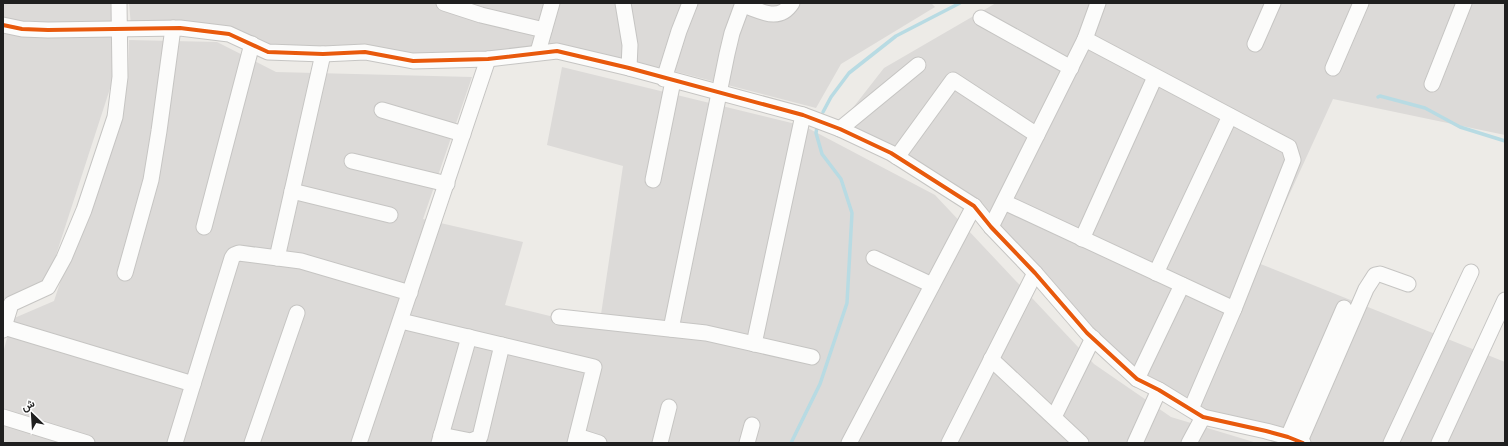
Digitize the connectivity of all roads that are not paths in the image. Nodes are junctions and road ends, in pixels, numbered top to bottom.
1 (119, 3) edge
2 (444, 3) edge
3 (552, 3) edge
4 (623, 3) edge
5 (690, 3) edge
6 (792, 3) edge
7 (1098, 3) edge
8 (1273, 3) edge
9 (1361, 3) edge
10 (1464, 3) edge
11 (743, 4) edge
12 (483, 9) edge
13 (981, 18) dead end
14 (3, 25) edge
15 (120, 28) junction
16 (173, 28) junction
17 (544, 30) junction
18 (1085, 39) junction
19 (252, 44) junction
20 (1255, 44) dead end
21 (538, 52) junction
22 (323, 54) junction
23 (488, 59) junction
24 (918, 65) dead end
25 (629, 68) junction
26 (1071, 68) junction
27 (1332, 68) dead end
28 (1155, 77) junction
29 (668, 80) junction
30 (1432, 84) dead end
31 (720, 93) junction
32 (382, 110) dead end
33 (803, 115) junction
34 (1230, 116) junction
35 (840, 129) junction
36 (463, 134) junction
37 (1037, 135) junction
38 (897, 157) junction
39 (352, 161) dead end
40 (653, 180) dead end
41 (447, 184) junction
42 (292, 191) junction
43 (1004, 202) junction
44 (974, 206) junction
45 (390, 215) dead end
46 (204, 227) dead end
47 (991, 227) junction
48 (1082, 239) junction
49 (277, 258) junction
50 (874, 258) dead end
51 (1471, 272) dead end
52 (125, 273) dead end
53 (1035, 273) junction
54 (1156, 273) junction
55 (1408, 284) dead end
56 (932, 285) junction
57 (1182, 285) junction
58 (410, 293) junction
59 (1505, 300) edge
60 (1344, 308) dead end
61 (1234, 309) junction
62 (297, 313) dead end
63 (559, 317) dead end
64 (401, 321) junction
65 (4, 324) edge
66 (671, 329) junction
67 (468, 337) junction
68 (1093, 338) junction
69 (754, 344) junction
70 (502, 345) junction
71 (812, 357) dead end
72 (991, 359) junction
73 (1138, 379) junction
74 (193, 384) junction
75 (1160, 390) junction
76 (669, 408) dead end
77 (1197, 413) junction
78 (3, 417) edge
79 (1054, 417) junction
80 (752, 424) dead end
81 (1264, 437) edge
82 (440, 439) edge
83 (576, 440) edge
84 (1297, 440) edge
85 (952, 442) edge
86 (87, 443) edge
87 (175, 443) edge
88 (252, 443) edge
89 (359, 443) edge
90 (599, 443) edge
91 (660, 443) edge
92 (747, 443) edge
93 (849, 443) edge
94 (1081, 443) edge
95 (1135, 443) edge
96 (1189, 443) edge
97 (1391, 443) edge
98 (1439, 443) edge

1 - 15 street
2 - 12 street
3 - 17 street
4 - 25 street
5 - 29 street
6 - 11 street
7 - 18 street
8 - 20 street
9 - 27 street
10 - 30 street
11 - 31 street
12 - 17 street
13 - 26 street
14 - 15 street
15 - 16 street
15 - 65 street
16 - 19 street
16 - 52 street
17 - 21 street
18 - 26 street
18 - 28 street
19 - 22 street
19 - 46 street
21 - 23 street
21 - 25 street
22 - 23 street
22 - 42 street
23 - 36 street
24 - 35 street
25 - 29 street
26 - 37 street
28 - 34 street
28 - 48 street
29 - 31 street
29 - 40 street
31 - 33 street
31 - 66 street
32 - 36 street
33 - 35 street
33 - 69 street
34 - 54 street
34 - 61 street
35 - 38 street
36 - 41 street
37 - 38 street
37 - 43 street
38 - 44 street
39 - 41 street
41 - 58 street
42 - 45 street
42 - 49 street
43 - 47 street
43 - 48 street
44 - 47 street
44 - 56 street
47 - 53 street
48 - 54 street
49 - 58 street
49 - 74 street
50 - 56 street
51 - 97 street
53 - 68 street
53 - 72 street
54 - 57 street
55 - 84 street
56 - 93 street
57 - 61 street
57 - 73 street
58 - 64 street
59 - 98 street
60 - 84 street
61 - 77 street
62 - 88 street
63 - 66 street
64 - 67 street
64 - 89 street
65 - 74 street
66 - 69 street
67 - 70 street
67 - 82 street
68 - 73 street
68 - 79 street
69 - 71 street
70 - 82 street
70 - 83 street
72 - 79 street
72 - 85 street
73 - 75 street
74 - 87 street
75 - 77 street
75 - 95 street
76 - 91 street
77 - 81 street
77 - 96 street
78 - 86 street
79 - 94 street
80 - 92 street
81 - 84 street
83 - 90 street

